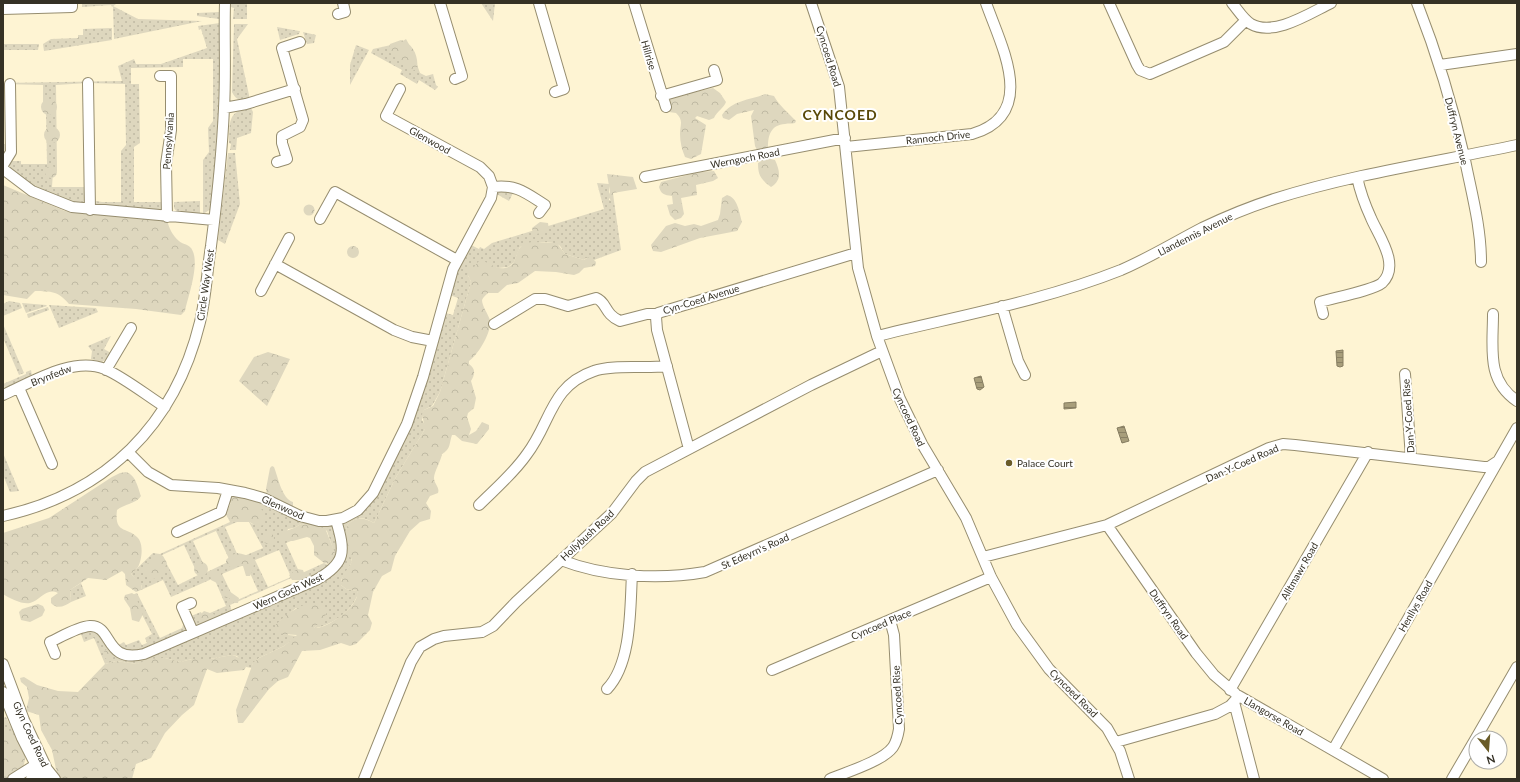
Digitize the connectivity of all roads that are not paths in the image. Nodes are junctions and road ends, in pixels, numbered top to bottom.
1 (72, 3) edge
2 (225, 3) edge
3 (343, 3) edge
4 (440, 3) edge
5 (539, 3) edge
6 (811, 3) edge
7 (986, 3) edge
8 (1109, 3) edge
9 (1232, 3) edge
10 (1331, 3) edge
11 (1417, 3) edge
12 (636, 4) edge
13 (16, 6) edge
14 (3, 9) edge
15 (338, 14) dead end
16 (1246, 20) junction
17 (300, 42) dead end
18 (1517, 54) edge
19 (1440, 65) junction
20 (714, 70) dead end
21 (160, 76) dead end
22 (454, 79) dead end
23 (88, 83) dead end
24 (10, 84) dead end
25 (295, 89) junction
26 (400, 89) dead end
27 (554, 92) dead end
28 (661, 96) junction
29 (666, 107) dead end
30 (224, 108) junction
31 (845, 142) junction
32 (1517, 145) edge
33 (1464, 156) junction
34 (277, 162) dead end
35 (3, 165) edge
36 (3, 169) edge
37 (645, 177) dead end
38 (1357, 177) junction
39 (493, 187) junction
40 (90, 210) junction
41 (539, 213) dead end
42 (167, 216) junction
43 (320, 219) dead end
44 (214, 220) junction
45 (289, 238) dead end
46 (856, 253) junction
47 (457, 260) junction
48 (1481, 262) dead end
49 (275, 264) junction
50 (260, 291) dead end
51 (1002, 306) junction
52 (657, 314) junction
53 (1323, 314) dead end
54 (1493, 314) dead end
55 (494, 324) dead end
56 (131, 328) dead end
57 (877, 336) junction
58 (433, 341) junction
59 (882, 350) junction
60 (667, 366) junction
61 (106, 370) junction
62 (1405, 374) dead end
63 (1025, 375) dead end
64 (19, 388) junction
65 (3, 394) edge
66 (1517, 401) edge
67 (165, 407) junction
68 (1517, 428) edge
69 (689, 449) junction
70 (128, 452) junction
71 (1368, 452) junction
72 (1411, 458) junction
73 (1498, 461) junction
74 (52, 464) dead end
75 (938, 470) junction
76 (228, 490) junction
77 (479, 506) dead end
78 (3, 516) edge
79 (336, 520) junction
80 (1107, 525) junction
81 (176, 532) dead end
82 (983, 557) junction
83 (561, 560) junction
84 (632, 574) junction
85 (991, 577) junction
86 (191, 603) dead end
87 (890, 620) junction
88 (193, 632) junction
89 (55, 654) dead end
90 (3, 664) edge
91 (1517, 667) edge
92 (772, 670) dead end
93 (607, 689) dead end
94 (3, 692) edge
95 (1234, 696) junction
96 (1481, 730) edge
97 (1116, 742) junction
98 (1333, 750) junction
99 (1468, 752) edge
100 (40, 771) edge
101 (13, 779) edge
102 (55, 779) edge
103 (364, 779) edge
104 (830, 779) edge
105 (1129, 779) edge
106 (1254, 779) edge
107 (1383, 779) edge
108 (1452, 779) edge

1 - 13 street
2 - 30 street, Circle Way West
3 - 15 street
4 - 22 street
5 - 27 street
6 - 31 street, Cyncoed Road
7 - 31 street, Rannoch Drive
8 - 16 street
9 - 16 street
10 - 16 street
11 - 19 street, Duffryn Avenue
12 - 28 street, Hillrise
13 - 14 street
17 - 25 street
18 - 19 street
19 - 33 street, Duffryn Avenue
20 - 28 street
21 - 42 street, Pennsylvania
23 - 40 street
24 - 35 street
25 - 30 street
25 - 34 street
26 - 39 street, Glenwood
28 - 29 street, Hillrise
30 - 44 street, Circle Way West
31 - 37 street, Werngoch Road
31 - 46 street, Cyncoed Road
32 - 33 street, Llandennis Avenue
33 - 38 street, Llandennis Avenue
33 - 48 street, Duffryn Avenue
36 - 40 street
38 - 51 street, Llandennis Avenue
38 - 53 street
39 - 41 street
39 - 47 street, Glenwood
40 - 42 street
42 - 44 street
43 - 47 street
44 - 67 street, Circle Way West
45 - 49 street
46 - 52 street, Cyn-Coed Avenue
46 - 57 street, Cyncoed Road
47 - 58 street, Glenwood
49 - 50 street
49 - 58 street
51 - 57 street, Llandennis Avenue
51 - 63 street
52 - 55 street
52 - 60 street, Cyn-Coed Avenue
54 - 66 street
56 - 61 street
57 - 59 street, Cyncoed Road
58 - 79 street, Glenwood
59 - 69 street, Hollybush Road
59 - 75 street, Cyncoed Road
60 - 69 street, Cyn-Coed Avenue
60 - 77 street
61 - 64 street, Brynfedw
61 - 67 street, Brynfedw
62 - 72 street, Dan-Y-Coed Rise
64 - 65 street, Brynfedw
64 - 74 street, Brynfedw
67 - 70 street, Circle Way West
68 - 73 street
69 - 83 street, Hollybush Road
70 - 76 street, Glenwood
70 - 78 street, Circle Way West
71 - 72 street, Dan-Y-Coed Road
71 - 80 street, Dan-Y-Coed Road
71 - 95 street, Alltmawr Road
72 - 73 street, Dan-Y-Coed Road
73 - 98 street, Henllys Road
75 - 82 street, Cyncoed Road
75 - 84 street, St Edeyrn's Road
76 - 79 street, Glenwood
76 - 81 street
79 - 88 street, Wern Goch West
80 - 82 street, Dan-Y-Coed Road
80 - 95 street, Duffryn Road
82 - 85 street, Cyncoed Road
83 - 84 street, St Edeyrn's Road
83 - 103 street, Hollybush Road
84 - 93 street
85 - 87 street, Cyncoed Place
85 - 97 street, Cyncoed Road
86 - 88 street
87 - 92 street, Cyncoed Place
87 - 104 street, Cyncoed Rise
88 - 89 street, Wern Goch West
90 - 100 street, Glyn Coed Road
91 - 96 street
94 - 100 street, Glyn Coed Road
95 - 97 street, Llangorse Road
95 - 98 street, Llangorse Road
95 - 106 street
97 - 105 street, Cyncoed Road
98 - 107 street, Llangorse Road
99 - 108 street
100 - 101 street
100 - 102 street, Glyn Coed Road

